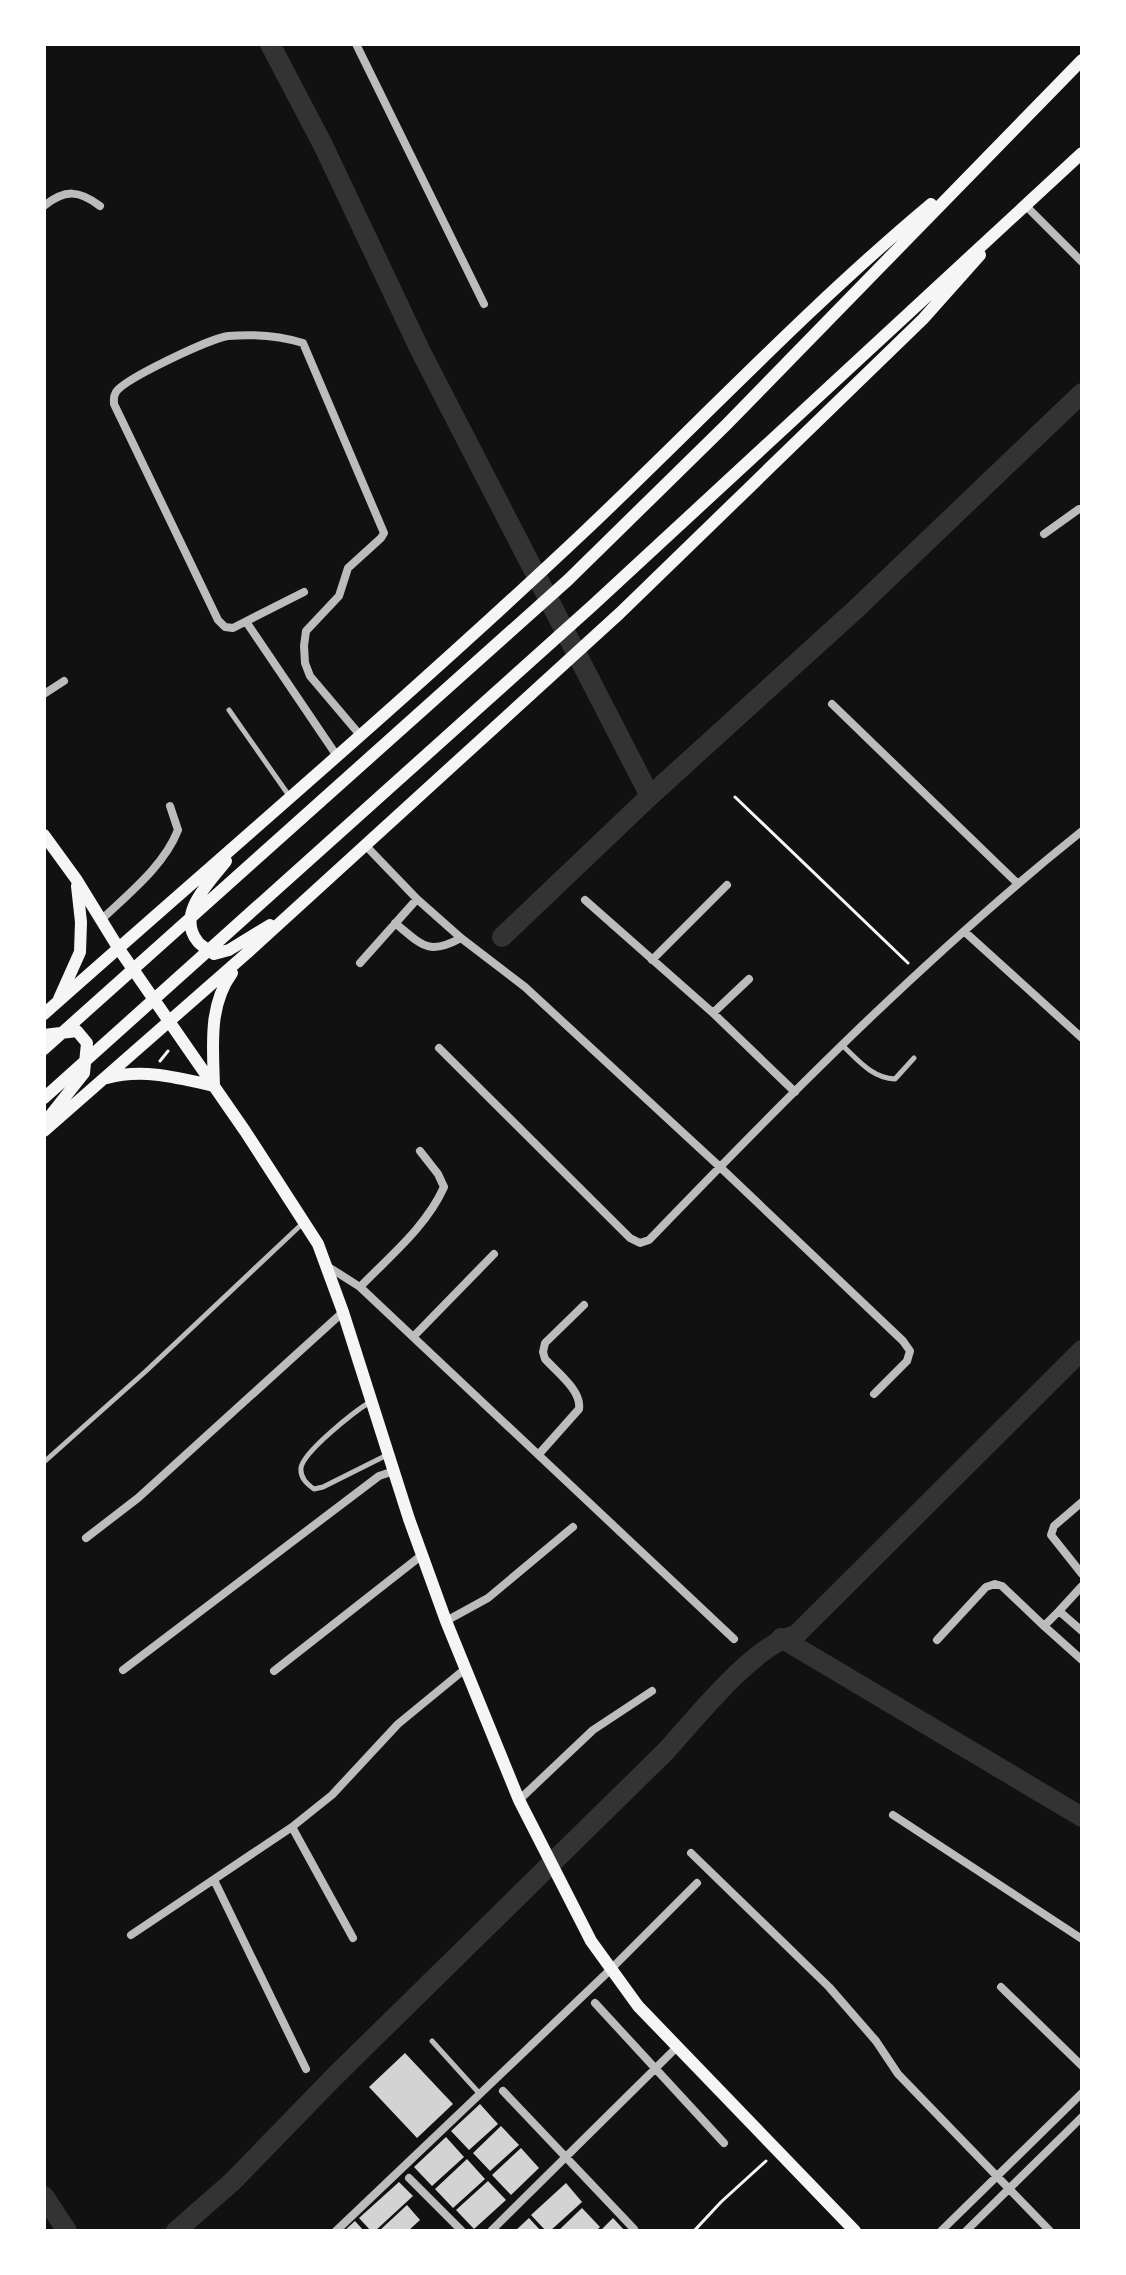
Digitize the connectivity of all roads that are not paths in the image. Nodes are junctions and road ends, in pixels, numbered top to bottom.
1 (356, 44) edge
2 (1082, 60) edge
3 (1082, 153) edge
4 (982, 160) junction
5 (1025, 205) junction
6 (44, 206) edge
7 (100, 206) dead end
8 (1082, 262) edge
9 (484, 304) dead end
10 (1082, 509) edge
11 (1044, 534) dead end
12 (304, 592) dead end
13 (247, 623) junction
14 (64, 681) dead end
15 (44, 694) edge
16 (832, 704) dead end
17 (229, 710) dead end
18 (360, 735) junction
19 (337, 756) junction
20 (291, 798) junction
21 (170, 806) dead end
22 (1082, 831) edge
23 (44, 835) edge
24 (244, 839) junction
25 (366, 846) junction
26 (76, 879) junction
27 (1017, 883) junction
28 (727, 885) dead end
29 (417, 899) junction
30 (585, 900) dead end
31 (294, 911) junction
32 (101, 920) junction
33 (395, 923) junction
34 (965, 932) junction
35 (461, 938) junction
36 (119, 949) junction
37 (247, 953) junction
38 (652, 960) junction
39 (360, 963) dead end
40 (749, 979) dead end
41 (57, 1003) junction
42 (713, 1013) junction
43 (44, 1014) edge
44 (169, 1021) junction
45 (44, 1035) edge
46 (1082, 1038) edge
47 (843, 1046) junction
48 (439, 1048) dead end
49 (44, 1049) edge
50 (914, 1058) dead end
51 (101, 1080) junction
52 (214, 1086) junction
53 (795, 1092) junction
54 (44, 1098) edge
55 (44, 1124) edge
56 (44, 1131) edge
57 (420, 1151) dead end
58 (720, 1167) junction
59 (304, 1222) junction
60 (494, 1254) dead end
61 (327, 1266) junction
62 (360, 1287) junction
63 (584, 1305) dead end
64 (343, 1312) junction
65 (414, 1336) junction
66 (874, 1394) dead end
67 (372, 1400) junction
68 (390, 1453) junction
69 (539, 1454) junction
70 (44, 1462) edge
71 (394, 1471) junction
72 (1082, 1502) edge
73 (573, 1527) dead end
74 (86, 1538) dead end
75 (422, 1555) junction
76 (1082, 1574) edge
77 (1082, 1586) edge
78 (1059, 1611) junction
79 (446, 1621) junction
80 (1044, 1626) junction
81 (1082, 1631) edge
82 (734, 1639) dead end
83 (937, 1640) dead end
84 (1082, 1660) edge
85 (465, 1669) junction
86 (123, 1670) dead end
87 (274, 1671) dead end
88 (652, 1691) dead end
89 (519, 1800) junction
90 (893, 1815) dead end
91 (292, 1827) junction
92 (691, 1853) dead end
93 (214, 1880) junction
94 (697, 1883) dead end
95 (131, 1935) dead end
96 (353, 1938) dead end
97 (1082, 1939) edge
98 (610, 1970) junction
99 (1001, 1987) dead end
100 (595, 2003) dead end
101 (432, 2041) dead end
102 (676, 2048) junction
103 (1082, 2066) edge
104 (306, 2069) dead end
105 (654, 2070) junction
106 (503, 2091) dead end
107 (1082, 2093) edge
108 (480, 2094) junction
109 (1082, 2117) edge
110 (724, 2143) dead end
111 (566, 2157) junction
112 (998, 2176) junction
113 (409, 2178) dead end
114 (1010, 2187) junction
115 (494, 2228) edge
116 (634, 2229) dead end
117 (336, 2231) edge
118 (462, 2231) edge
119 (854, 2231) edge
120 (941, 2231) edge
121 (966, 2231) edge
122 (1050, 2231) edge

1 - 9 street
2 - 4 main road
3 - 5 main road
4 - 18 main road
4 - 49 main road
5 - 8 street
5 - 25 main road
5 - 54 main road
6 - 7 street
10 - 11 street
12 - 13 street
13 - 18 street
13 - 19 street
14 - 15 street
16 - 27 street
17 - 20 lane
18 - 19 main road
19 - 20 main road
20 - 24 main road
21 - 32 street
22 - 27 street
23 - 26 main road
24 - 31 main road
24 - 36 main road
25 - 29 street
25 - 31 main road
26 - 32 main road
26 - 41 main road
27 - 34 street
28 - 38 street
29 - 33 street
29 - 35 street
30 - 38 street
31 - 37 main road
32 - 36 main road
33 - 35 street
33 - 39 street
34 - 46 street
34 - 47 street
35 - 58 street
36 - 41 main road
36 - 44 main road
37 - 44 main road
37 - 52 main road
38 - 42 street
40 - 42 street
41 - 43 main road
42 - 53 street
44 - 51 main road
44 - 52 main road
45 - 55 main road
47 - 50 lane
47 - 53 street
48 - 58 street
51 - 52 main road
51 - 56 main road
52 - 59 main road
53 - 58 street
57 - 62 street
58 - 66 street
59 - 61 main road
59 - 70 lane
60 - 65 street
61 - 62 street
61 - 64 main road
62 - 65 street
63 - 69 street
64 - 67 main road
64 - 74 street
65 - 69 street
67 - 68 main road
67 - 68 lane
68 - 71 main road
69 - 82 street
71 - 75 main road
71 - 86 street
72 - 76 street
73 - 79 street
75 - 79 main road
75 - 87 street
77 - 78 street
78 - 80 street
78 - 81 street
79 - 85 main road
80 - 83 street
80 - 84 street
85 - 89 main road
85 - 91 street
88 - 89 street
89 - 98 main road
90 - 97 street
91 - 93 street
91 - 96 street
92 - 112 street
93 - 95 street
93 - 104 street
94 - 98 street
98 - 102 main road
98 - 108 street
99 - 103 street
100 - 105 street
101 - 108 lane
102 - 105 street
102 - 119 main road
105 - 110 street
105 - 111 street
106 - 111 street
107 - 112 street
108 - 117 street
109 - 114 street
111 - 115 street
111 - 116 street
112 - 114 street
112 - 120 street
113 - 118 street
114 - 121 street
114 - 122 street

